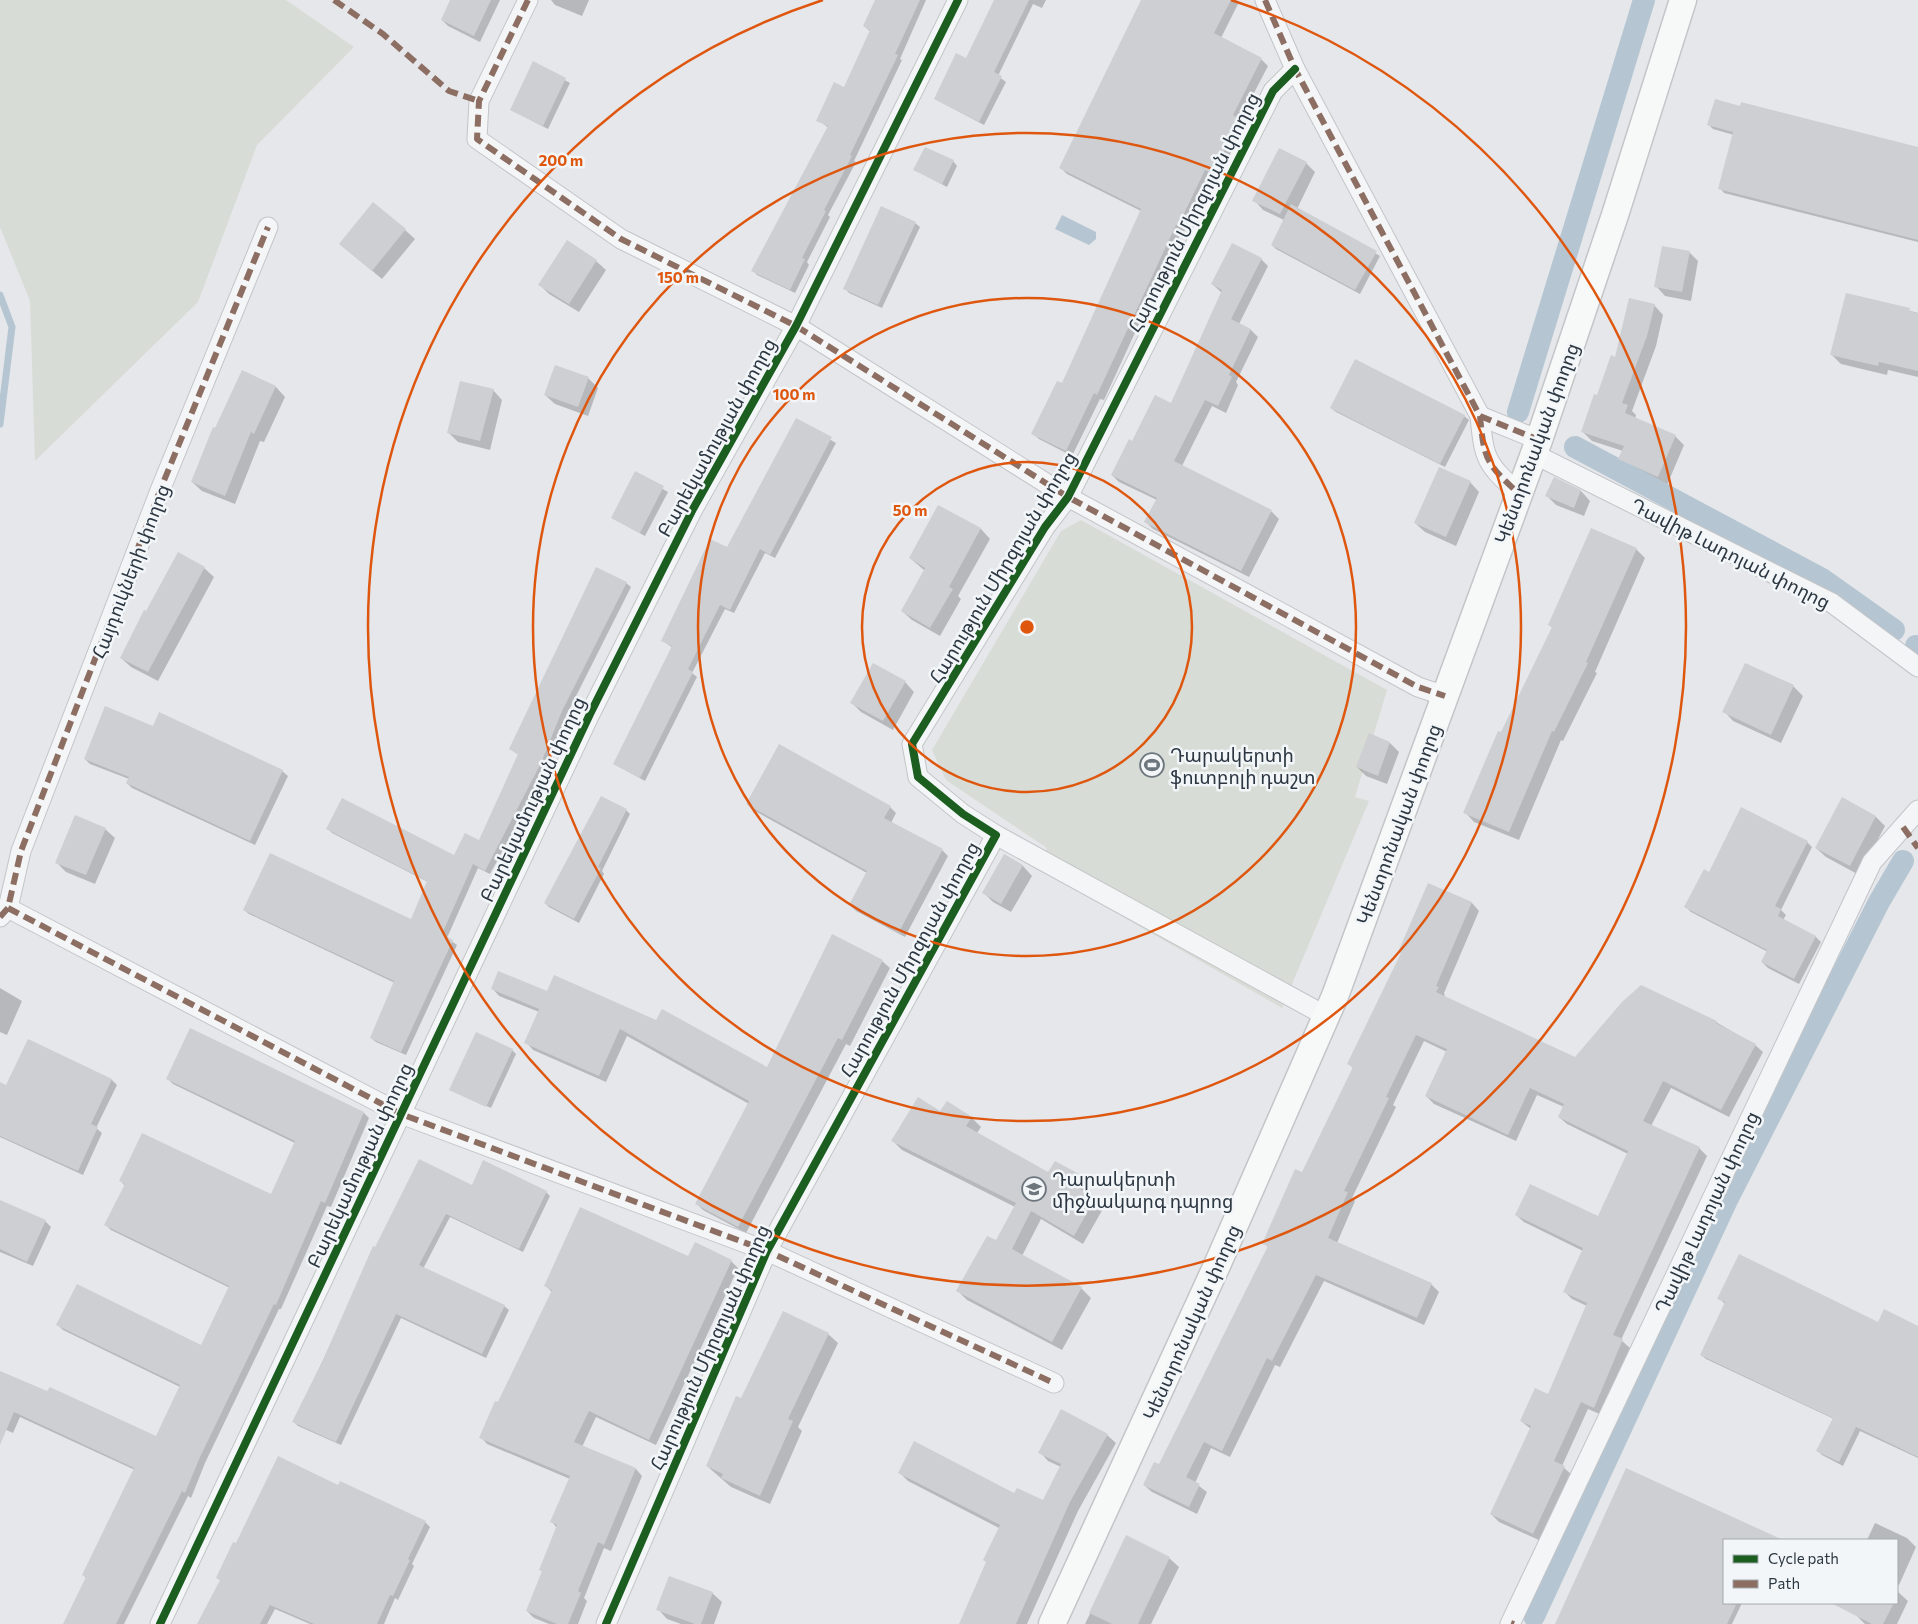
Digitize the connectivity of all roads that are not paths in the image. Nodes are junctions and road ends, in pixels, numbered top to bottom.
1 (528, 0) edge
2 (958, 0) edge
3 (1265, 0) edge
4 (1683, 0) edge
5 (1295, 69) junction
6 (268, 227) dead end
7 (796, 326) junction
8 (1480, 416) junction
9 (1536, 447) junction
10 (1518, 493) junction
11 (1068, 496) junction
12 (1918, 667) edge
13 (1445, 696) junction
14 (1918, 810) edge
15 (996, 835) junction
16 (4, 912) edge
17 (1326, 1016) junction
18 (401, 1114) junction
19 (767, 1251) junction
20 (1054, 1383) dead end
21 (160, 1624) edge
22 (606, 1624) edge
23 (1052, 1624) edge
24 (1510, 1624) edge

1 - 7 street
2 - 7 street, Բարեկամության փողոց
3 - 5 street
4 - 9 main road, Կենտրոնական փողոց
5 - 8 street
5 - 11 street, Հարություն Միրզոյան փողոց
6 - 16 street, Հայդուկների փողոց
7 - 11 street
7 - 18 street, Բարեկամության փողոց
8 - 9 street, Դավիթ Լադոյան փողոց
8 - 10 street
9 - 10 main road, Կենտրոնական փողոց
9 - 12 street, Դավիթ Լադոյան փողոց
10 - 13 main road, Կենտրոնական փողոց
11 - 13 street
11 - 15 street, Հարություն Միրզոյան փողոց
13 - 17 main road, Կենտրոնական փողոց
14 - 24 street, Դավիթ Լադոյան փողոց
15 - 17 street
15 - 19 street, Հարություն Միրզոյան փողոց
16 - 18 street
17 - 23 main road, Կենտրոնական փողոց
18 - 19 street
18 - 21 street, Բարեկամության փողոց
19 - 20 street
19 - 22 street, Հարություն Միրզոյան փողոց

